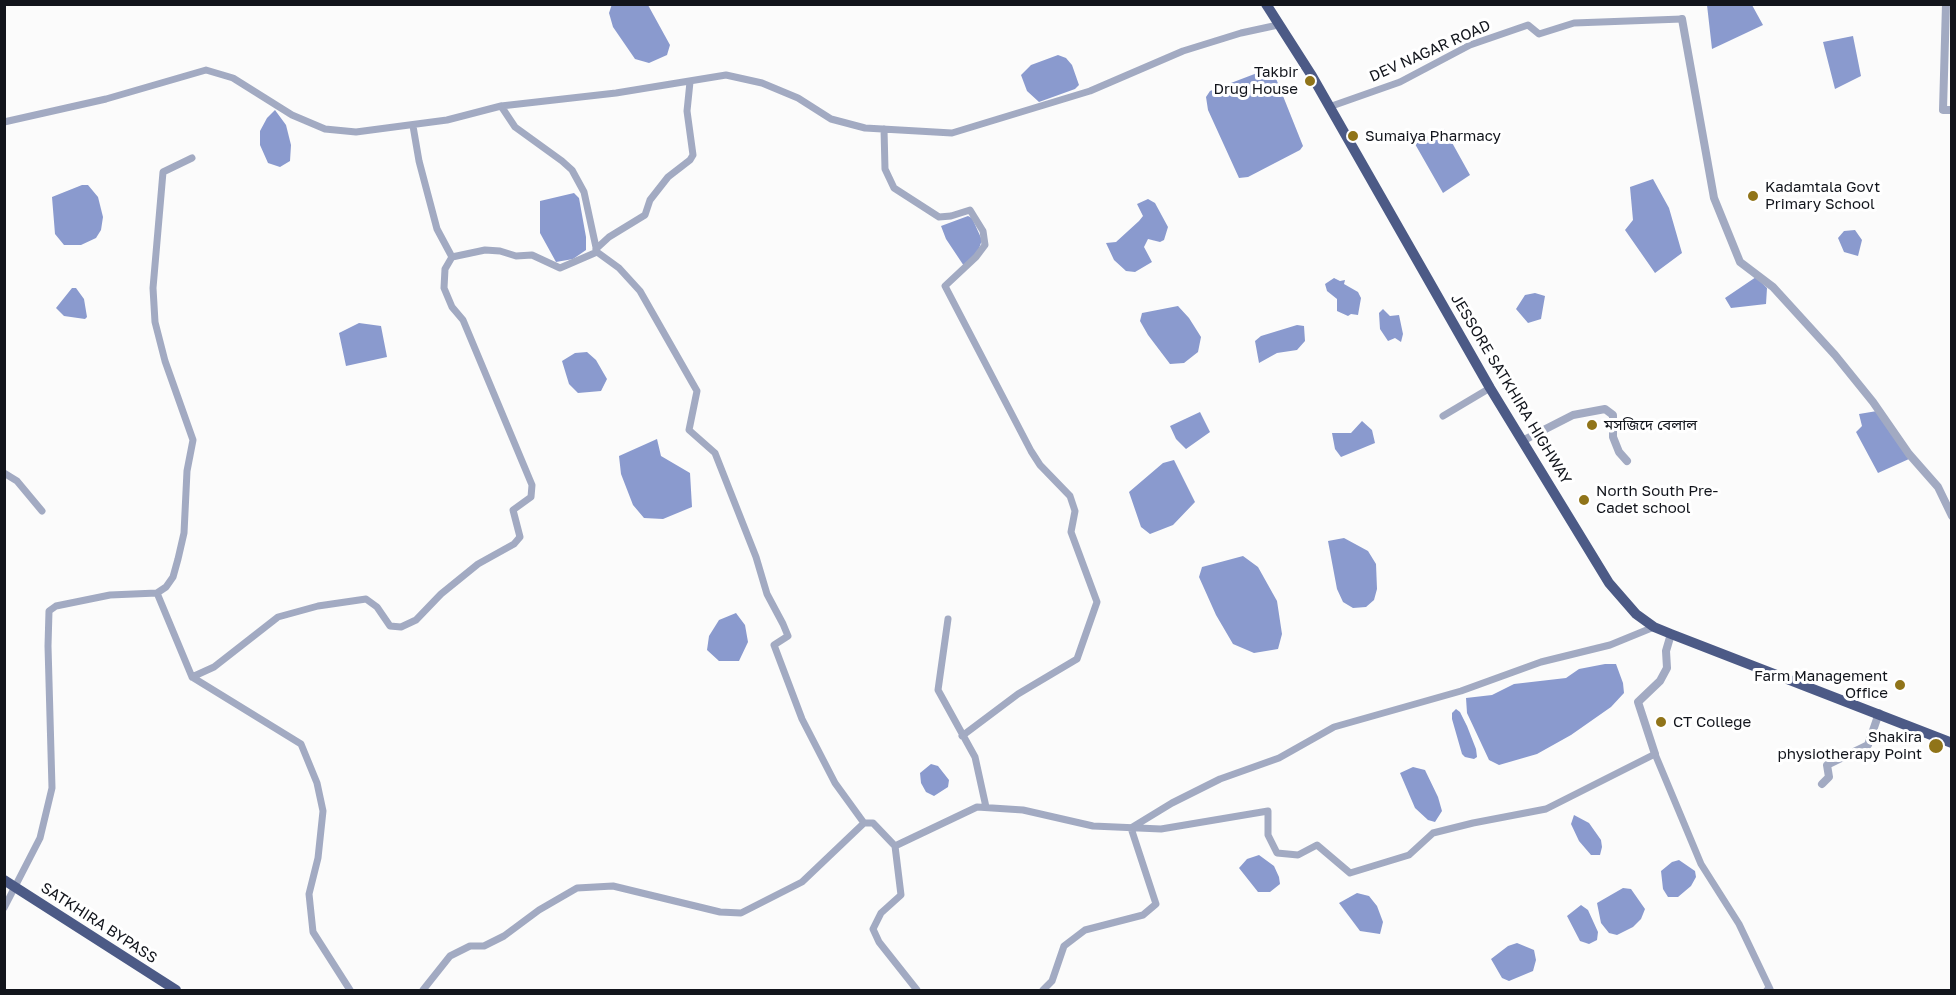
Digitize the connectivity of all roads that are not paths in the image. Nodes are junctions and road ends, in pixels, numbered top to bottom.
1 (1266, 4) edge
2 (1946, 4) edge
3 (1682, 18) joint
4 (1278, 25) junction
5 (690, 82) junction
6 (501, 106) junction
7 (1329, 107) junction
8 (1952, 110) edge
9 (4, 122) edge
10 (413, 126) junction
11 (884, 129) junction
12 (192, 158) dead end
13 (597, 250) junction
14 (452, 257) junction
15 (1490, 388) junction
16 (1443, 416) dead end
17 (1524, 440) junction
18 (1627, 461) dead end
19 (4, 473) edge
20 (42, 511) dead end
21 (1952, 516) edge
22 (157, 593) junction
23 (948, 619) dead end
24 (1654, 627) junction
25 (1671, 634) junction
26 (192, 677) junction
27 (1879, 713) junction
28 (962, 736) junction
29 (1951, 741) edge
30 (1655, 754) junction
31 (1821, 784) dead end
32 (986, 807) junction
33 (864, 823) junction
34 (1131, 828) junction
35 (895, 846) junction
36 (4, 880) edge
37 (15, 886) junction
38 (4, 908) edge
39 (1051, 983) junction
40 (176, 990) edge
41 (350, 990) edge
42 (423, 990) edge
43 (917, 990) edge
44 (1043, 990) edge
45 (1055, 990) edge
46 (1767, 990) edge

1 - 4 highway, JESSORE SATKHIRA HIGHWAY
2 - 8 street
3 - 7 street, DEV NAGAR ROAD
3 - 21 street
4 - 7 highway, JESSORE SATKHIRA HIGHWAY
4 - 11 street
5 - 6 street
5 - 11 street
5 - 13 street
6 - 10 street
6 - 13 street
7 - 15 highway, JESSORE SATKHIRA HIGHWAY
9 - 10 street
10 - 14 street
11 - 28 street
12 - 22 street
13 - 14 street
13 - 33 street
14 - 26 street
15 - 16 street
15 - 17 highway, JESSORE SATKHIRA HIGHWAY
17 - 18 street
17 - 24 highway, JESSORE SATKHIRA HIGHWAY
19 - 20 street
22 - 26 street
22 - 37 street
23 - 28 street
24 - 25 highway, JESSORE SATKHIRA HIGHWAY
24 - 34 street
25 - 27 highway, JESSORE SATKHIRA HIGHWAY
25 - 30 street
26 - 41 street
27 - 29 highway, JESSORE SATKHIRA HIGHWAY
27 - 31 street
28 - 32 street
30 - 34 street
30 - 46 street
32 - 34 street
32 - 35 street
33 - 35 street
33 - 42 street
34 - 39 street
35 - 43 street
36 - 37 highway, SATKHIRA BYPASS
37 - 38 street
37 - 40 highway, SATKHIRA BYPASS
39 - 44 street
39 - 45 street

